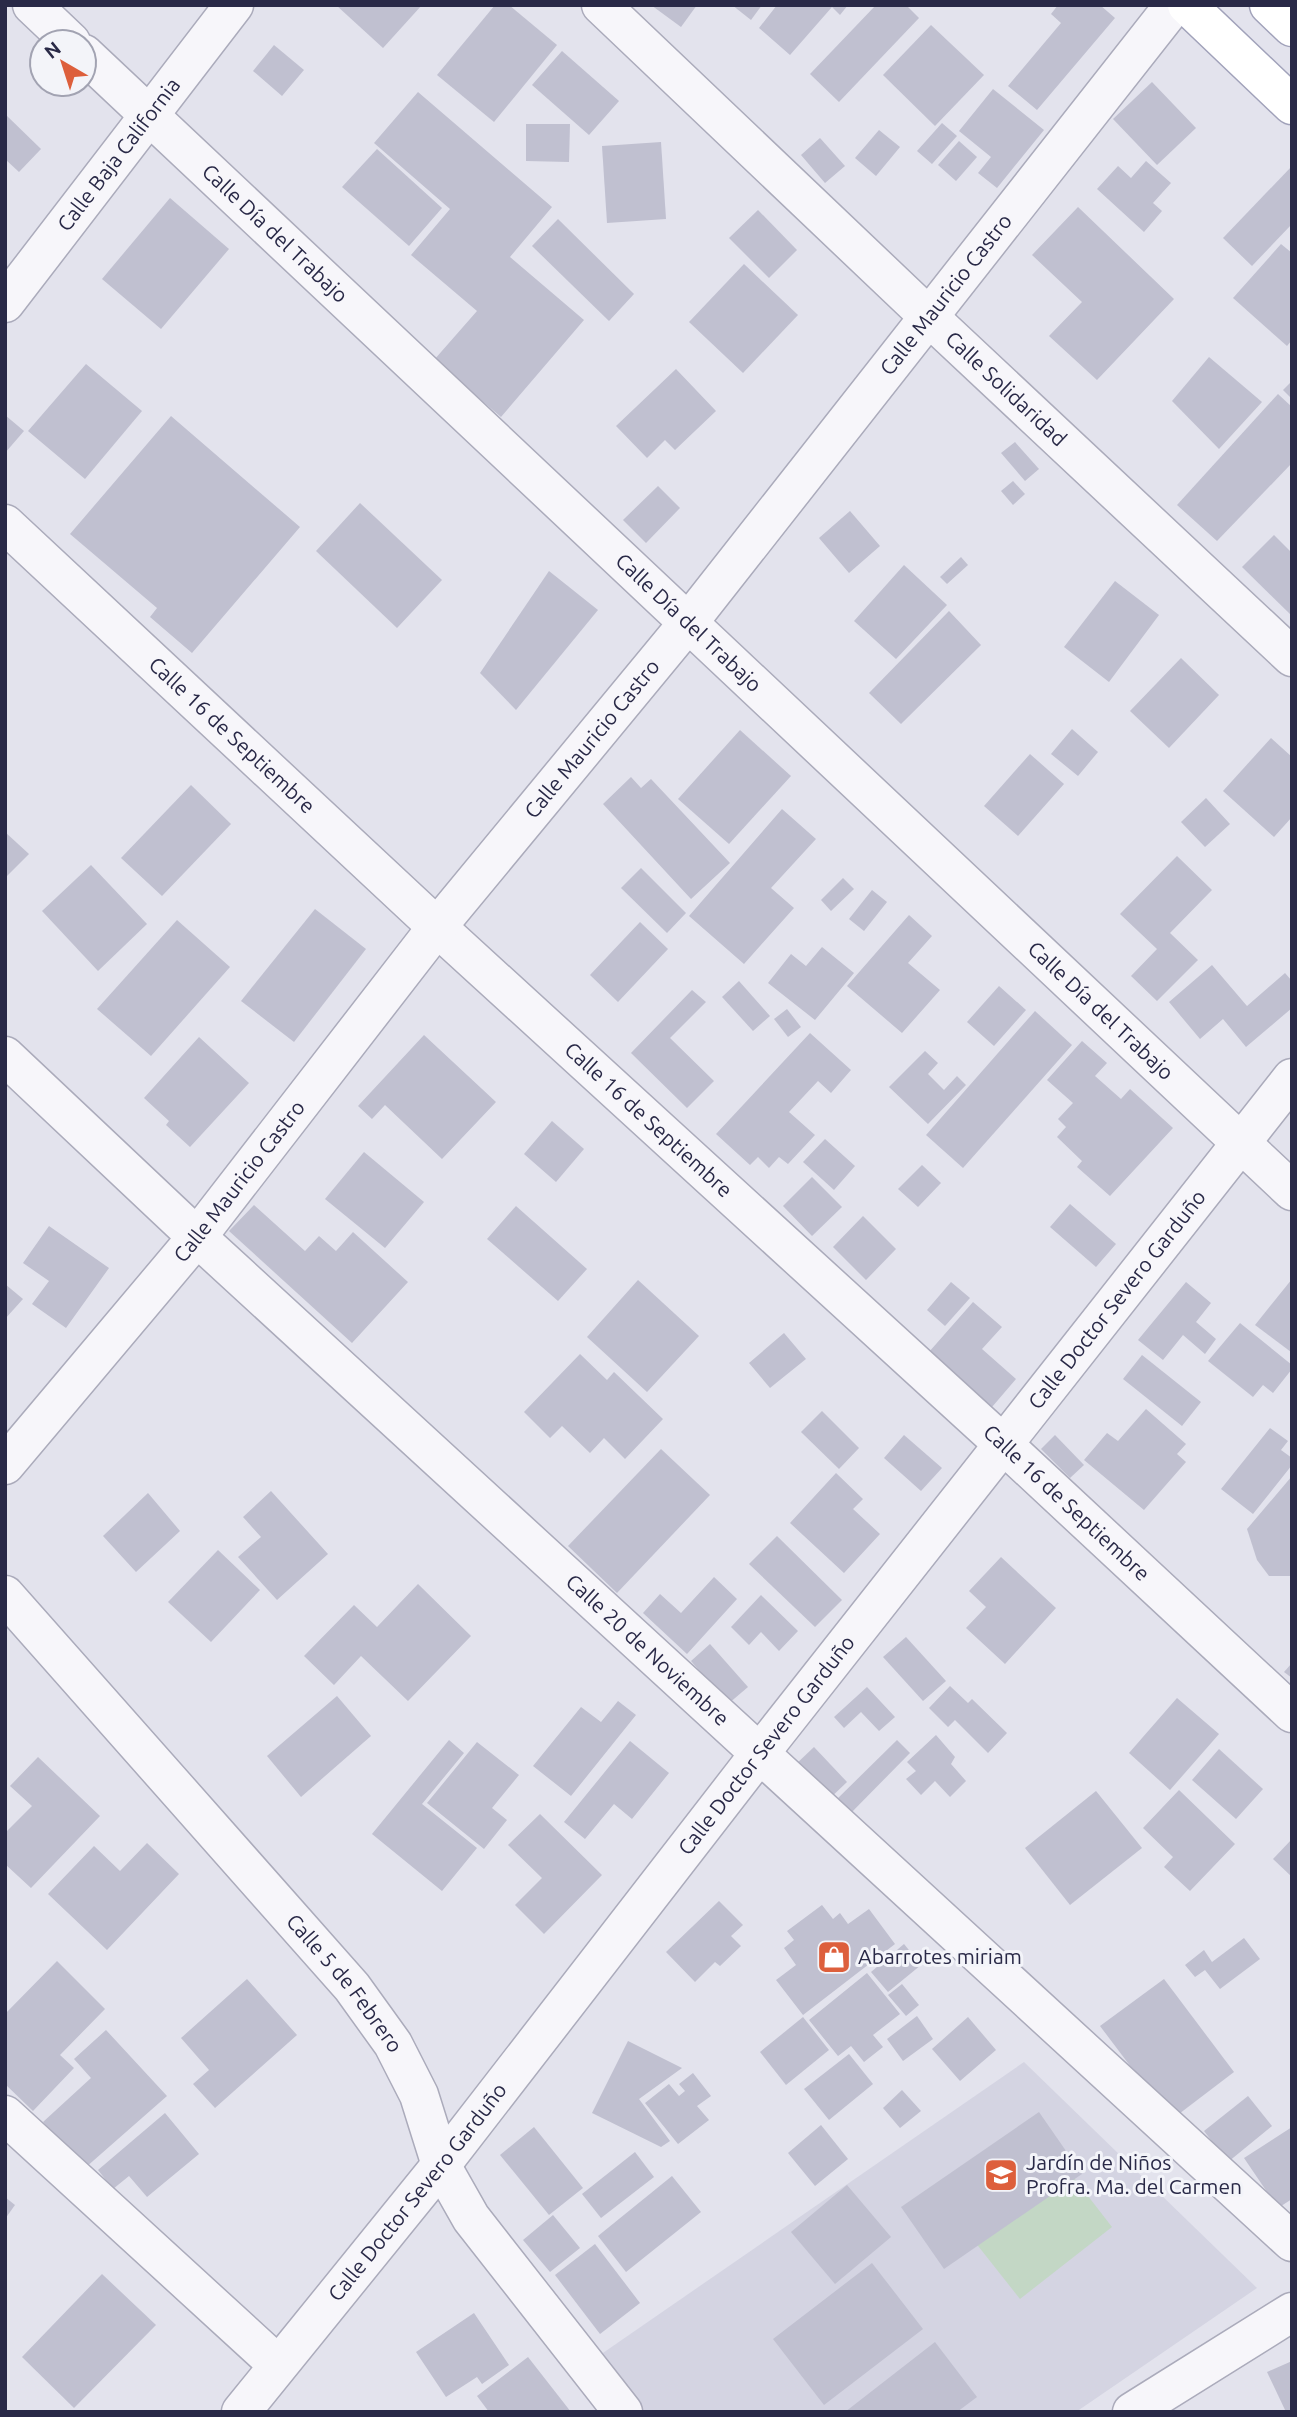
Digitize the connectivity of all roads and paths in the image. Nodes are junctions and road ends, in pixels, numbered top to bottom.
1 (32, 5) edge
2 (234, 5) edge
3 (601, 5) edge
4 (1174, 5) edge
5 (1187, 5) edge
6 (1269, 5) edge
7 (1292, 27) edge
8 (56, 28) edge
9 (98, 67) edge
10 (1292, 105) edge
11 (149, 115) junction
12 (5, 303) edge
13 (928, 316) junction
14 (5, 524) edge
15 (688, 624) junction
16 (1292, 657) edge
17 (438, 927) junction
18 (5, 1056) edge
19 (1292, 1078) edge
20 (1240, 1144) junction
21 (1292, 1191) edge
22 (197, 1237) junction
23 (1003, 1444) junction
24 (5, 1465) edge
25 (5, 1595) edge
26 (1292, 1713) edge
27 (760, 1753) junction
28 (5, 2115) edge
29 (441, 2165) junction
30 (1292, 2242) edge
31 (1292, 2312) edge
32 (278, 2365) junction
33 (241, 2412) edge
34 (623, 2412) edge
35 (1132, 2412) edge

1 - 8 street
2 - 11 street, Calle Baja California
3 - 13 street, Calle Solidaridad
4 - 13 street, Calle Mauricio Castro
5 - 10 main road
6 - 7 main road
9 - 11 street, Calle Día del Trabajo
11 - 12 street, Calle Baja California
11 - 15 street, Calle Día del Trabajo
13 - 15 street, Calle Mauricio Castro
13 - 16 street, Calle Solidaridad
14 - 17 street, Calle 16 de Septiembre
15 - 17 street, Calle Mauricio Castro
15 - 20 street, Calle Día del Trabajo
17 - 22 street, Calle Mauricio Castro
17 - 23 street, Calle 16 de Septiembre
18 - 22 street, Calle 20 de Noviembre
19 - 20 street, Calle Doctor Severo Garduño
20 - 21 street, Calle Día del Trabajo
20 - 23 street, Calle Doctor Severo Garduño
22 - 24 street, Calle Mauricio Castro
22 - 27 street, Calle 20 de Noviembre
23 - 26 street, Calle 16 de Septiembre
23 - 27 street, Calle Doctor Severo Garduño
25 - 29 street, Calle 5 de Febrero
27 - 29 street, Calle Doctor Severo Garduño
27 - 30 street, Calle 20 de Noviembre
28 - 32 street
29 - 32 street, Calle Doctor Severo Garduño
29 - 34 street, Calle 5 de Febrero
31 - 35 street
32 - 33 street, Calle Doctor Severo Garduño

